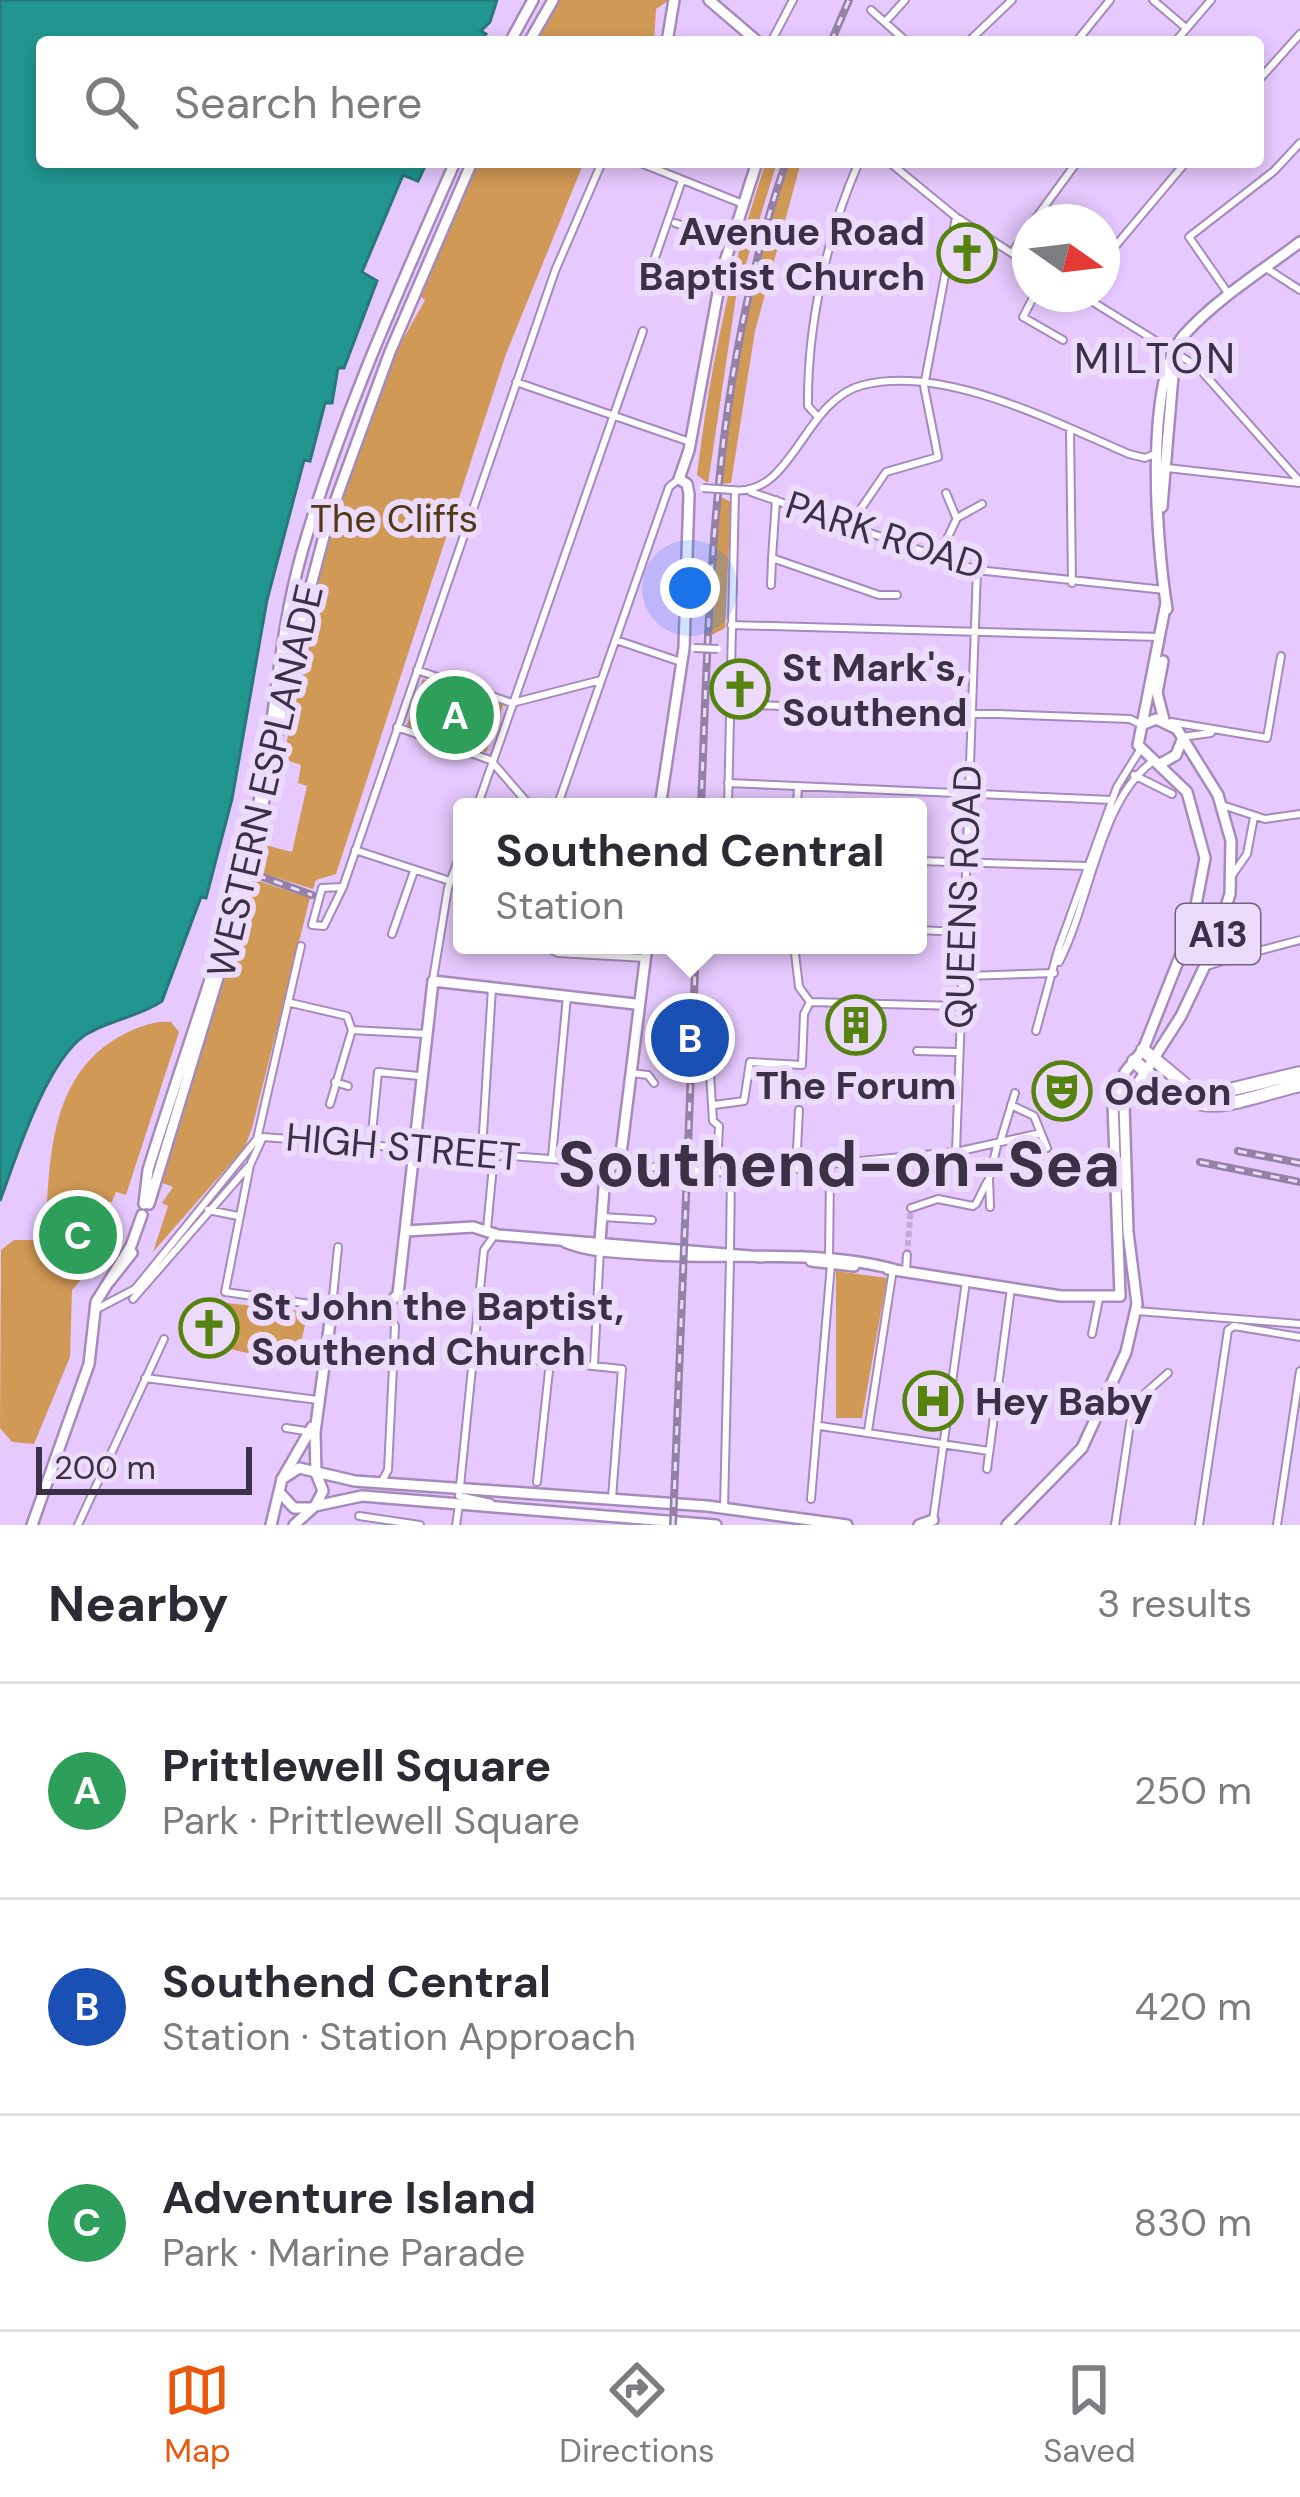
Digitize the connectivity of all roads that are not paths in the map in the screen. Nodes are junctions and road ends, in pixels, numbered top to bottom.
1 (533, 0) edge
2 (553, 0) edge
3 (674, 0) edge
4 (709, 0) edge
5 (793, 0) edge
6 (905, 0) edge
7 (1110, 0) edge
8 (1153, 0) edge
9 (1210, 0) edge
10 (1008, 2) edge
11 (721, 5) edge
12 (871, 10) dead end
13 (886, 21) junction
14 (1186, 28) junction
15 (1300, 34) edge
16 (513, 36) edge
17 (532, 36) edge
18 (667, 36) edge
19 (752, 36) edge
20 (774, 36) edge
21 (901, 36) edge
22 (974, 36) edge
23 (1081, 36) edge
24 (1180, 36) edge
25 (1264, 74) edge
26 (1300, 143) edge
27 (452, 168) edge
28 (469, 168) edge
29 (599, 168) edge
30 (650, 168) edge
31 (755, 168) edge
32 (857, 168) edge
33 (897, 168) edge
34 (1072, 168) edge
35 (1181, 168) edge
36 (681, 183) junction
37 (742, 204) junction
38 (1045, 204) edge
39 (956, 217) junction
40 (675, 224) dead end
41 (1120, 241) edge
42 (730, 242) junction
43 (1300, 242) edge
44 (1012, 253) edge
45 (1266, 268) junction
46 (649, 275) dead end
47 (1300, 290) edge
48 (1230, 296) junction
49 (1026, 312) edge
50 (1110, 312) edge
51 (643, 331) dead end
52 (1064, 340) dead end
53 (1174, 351) junction
54 (516, 382) junction
55 (924, 386) junction
56 (808, 406) junction
57 (610, 415) junction
58 (818, 417) junction
59 (1070, 429) junction
60 (798, 438) junction
61 (690, 442) junction
62 (1157, 453) junction
63 (1164, 471) junction
64 (777, 475) junction
65 (679, 479) junction
66 (1300, 483) edge
67 (688, 488) junction
68 (734, 491) junction
69 (749, 491) junction
70 (946, 493) dead end
71 (774, 499) junction
72 (982, 504) dead end
73 (957, 518) junction
74 (1161, 518) junction
75 (850, 526) junction
76 (772, 558) junction
77 (938, 558) junction
78 (977, 570) junction
79 (1072, 583) junction
80 (771, 585) dead end
81 (1166, 590) junction
82 (897, 596) dead end
83 (1166, 603) junction
84 (731, 626) junction
85 (974, 633) junction
86 (1162, 637) junction
87 (616, 640) junction
88 (689, 648) junction
89 (728, 650) junction
90 (1281, 656) dead end
91 (683, 662) junction
92 (417, 670) junction
93 (603, 679) junction
94 (583, 688) junction
95 (517, 698) junction
96 (729, 704) junction
97 (593, 706) junction
98 (970, 715) junction
99 (1168, 721) junction
100 (1143, 726) junction
101 (397, 727) junction
102 (1220, 733) junction
103 (1181, 739) junction
104 (1140, 750) junction
105 (493, 762) junction
106 (1157, 762) junction
107 (1134, 775) junction
108 (728, 784) junction
109 (798, 788) junction
110 (966, 794) junction
111 (1172, 794) dead end
112 (480, 798) edge
113 (523, 798) edge
114 (560, 798) edge
115 (661, 798) edge
116 (728, 798) edge
117 (797, 798) edge
118 (1112, 800) junction
119 (1222, 805) junction
120 (1300, 814) edge
121 (1254, 817) junction
122 (355, 850) junction
123 (1097, 853) junction
124 (927, 861) edge
125 (963, 862) junction
126 (1088, 866) junction
127 (414, 872) junction
128 (453, 872) edge
129 (1233, 874) junction
130 (453, 879) edge
131 (450, 880) junction
132 (343, 886) junction
133 (927, 930) edge
134 (960, 932) junction
135 (392, 934) dead end
136 (1217, 937) junction
137 (1300, 940) edge
138 (302, 946) dead end
139 (576, 954) edge
140 (646, 954) edge
141 (795, 954) edge
142 (646, 958) junction
143 (1232, 958) junction
144 (1204, 968) junction
145 (1054, 972) junction
146 (965, 976) junction
147 (433, 981) junction
148 (492, 988) junction
149 (567, 996) junction
150 (810, 1002) junction
151 (290, 1003) junction
152 (635, 1004) junction
153 (958, 1006) junction
154 (352, 1030) junction
155 (1036, 1031) dead end
156 (426, 1034) junction
157 (917, 1051) dead end
158 (957, 1052) junction
159 (1138, 1055) junction
160 (710, 1057) dead end
161 (1150, 1066) junction
162 (631, 1073) junction
163 (1300, 1073) edge
164 (419, 1076) junction
165 (335, 1082) junction
166 (654, 1083) dead end
167 (1300, 1085) edge
168 (348, 1086) dead end
169 (1015, 1093) dead end
170 (331, 1104) dead end
171 (1011, 1105) junction
172 (714, 1106) junction
173 (799, 1110) dead end
174 (1041, 1133) junction
175 (261, 1136) junction
176 (999, 1142) junction
177 (371, 1143) junction
178 (413, 1146) junction
179 (1047, 1148) dead end
180 (482, 1150) junction
181 (956, 1152) junction
182 (626, 1154) dead end
183 (494, 1155) junction
184 (552, 1157) junction
185 (619, 1164) junction
186 (250, 1165) junction
187 (796, 1169) junction
188 (830, 1169) junction
189 (717, 1172) junction
190 (731, 1173) junction
191 (989, 1179) junction
192 (990, 1207) dead end
193 (910, 1208) dead end
194 (145, 1210) junction
195 (205, 1211) junction
196 (238, 1216) junction
197 (602, 1217) junction
198 (652, 1220) dead end
199 (406, 1231) junction
200 (491, 1235) junction
201 (600, 1246) junction
202 (338, 1247) dead end
203 (730, 1255) junction
204 (907, 1255) tunnel mouth
205 (830, 1261) junction
206 (893, 1269) junction
207 (906, 1271) junction
208 (966, 1281) junction
209 (1011, 1288) junction
210 (101, 1290) junction
211 (133, 1299) dead end
212 (1099, 1299) junction
213 (332, 1307) junction
214 (95, 1310) junction
215 (382, 1310) junction
216 (1136, 1311) junction
217 (1300, 1324) edge
218 (1092, 1334) dead end
219 (1300, 1336) edge
220 (164, 1339) dead end
221 (477, 1354) junction
222 (550, 1361) junction
223 (594, 1365) junction
224 (1300, 1371) edge
225 (1168, 1372) dead end
226 (145, 1378) junction
227 (1124, 1397) dead end
228 (318, 1400) junction
229 (1133, 1404) junction
230 (820, 1426) junction
231 (286, 1428) dead end
232 (868, 1431) junction
233 (313, 1432) junction
234 (943, 1442) junction
235 (989, 1450) junction
236 (987, 1469) dead end
237 (316, 1473) junction
238 (282, 1479) junction
239 (537, 1482) dead end
240 (379, 1483) junction
241 (460, 1490) junction
242 (280, 1492) junction
243 (812, 1499) dead end
244 (614, 1502) junction
245 (459, 1504) junction
246 (313, 1507) junction
247 (506, 1507) junction
248 (724, 1509) junction
249 (359, 1516) dead end
250 (933, 1520) joint
251 (32, 1525) edge
252 (78, 1525) edge
253 (271, 1525) edge
254 (294, 1525) edge
255 (420, 1525) edge
256 (456, 1525) edge
257 (716, 1525) edge
258 (847, 1525) edge
259 (920, 1525) edge
260 (1007, 1525) edge
261 (1115, 1525) edge
262 (1199, 1525) edge
263 (1277, 1525) edge

1 - 16 street
2 - 17 street
3 - 18 street
4 - 11 street
5 - 20 street
6 - 13 street
7 - 23 street
8 - 14 street
9 - 14 street
10 - 22 street
11 - 19 street
12 - 13 street
13 - 21 street
14 - 24 street
15 - 25 street
26 - 48 street
27 - 194 street, WESTERN ESPLANADE
28 - 194 street, WESTERN ESPLANADE
29 - 54 street
30 - 36 street
31 - 37 street
32 - 56 street
33 - 39 street
34 - 38 street
35 - 41 street
36 - 37 street
36 - 46 street
37 - 42 street
39 - 44 street
39 - 55 street
40 - 42 street
42 - 61 street
43 - 45 street
45 - 47 street
45 - 48 street
48 - 53 street
49 - 52 street
50 - 53 street
51 - 57 street
53 - 62 street
53 - 63 street
53 - 66 street
54 - 57 street
54 - 92 street
55 - 58 street
55 - 59 street
55 - 75 street
56 - 58 street
56 - 60 street
57 - 61 street
57 - 95 street
58 - 60 street
59 - 62 street
59 - 79 street
60 - 64 street
61 - 65 street
62 - 74 street
63 - 66 street
63 - 74 street
64 - 69 street
64 - 71 street
65 - 67 street
65 - 87 street
67 - 68 street, bridge
67 - 88 street
68 - 69 street
68 - 84 street
69 - 71 street, PARK ROAD
70 - 73 street
71 - 75 street, PARK ROAD
71 - 76 street
72 - 73 street
73 - 77 street
74 - 81 street
75 - 77 street, PARK ROAD
76 - 80 street
76 - 82 street
77 - 78 street, PARK ROAD
78 - 79 street, PARK ROAD
78 - 85 street, QUEENS ROAD
79 - 81 street, PARK ROAD
81 - 83 street
83 - 86 street
83 - 99 street
84 - 85 street
84 - 89 street
85 - 86 street
85 - 98 street, QUEENS ROAD
86 - 100 street
87 - 91 street
87 - 93 street
88 - 89 street, bridge
88 - 91 street
89 - 96 street
90 - 102 street
91 - 115 street
92 - 95 street
92 - 101 street
93 - 94 street
93 - 97 street
94 - 95 street
94 - 97 street
95 - 105 street
96 - 98 street
96 - 108 street
97 - 114 street
98 - 100 street
98 - 110 street, QUEENS ROAD
99 - 100 street
99 - 102 street
99 - 103 street
100 - 104 street
101 - 105 street
101 - 122 street
102 - 103 street
103 - 106 street
103 - 119 street, A13
104 - 106 street
104 - 118 street
105 - 112 street
105 - 113 street
106 - 107 street
106 - 159 street, A13
107 - 111 street
107 - 123 street
108 - 109 street
108 - 116 street
109 - 110 street
109 - 117 street
110 - 118 street
110 - 125 street, QUEENS ROAD
118 - 123 street
119 - 121 street
119 - 129 street, A13
120 - 121 street
121 - 129 street
122 - 127 street
122 - 132 street
123 - 126 street
123 - 145 street
124 - 125 street
125 - 126 street
125 - 134 street, QUEENS ROAD
126 - 145 street
127 - 131 street
127 - 135 street
128 - 131 street
129 - 136 street, A13
130 - 131 street
131 - 147 street
132 - 132 street
133 - 134 street
134 - 146 street, QUEENS ROAD
136 - 143 street
136 - 144 street, A13
137 - 143 street
138 - 151 street
139 - 142 street
140 - 142 street
141 - 150 street
142 - 152 street
143 - 144 street
144 - 161 street, A13
145 - 146 street
145 - 155 street
146 - 153 street, QUEENS ROAD
147 - 148 street
147 - 156 street
148 - 149 street
148 - 180 street
149 - 152 street
149 - 184 street
150 - 153 street
150 - 172 street
151 - 154 street
151 - 175 street
152 - 162 street
153 - 158 street, QUEENS ROAD
154 - 156 street
154 - 165 street
156 - 164 street
157 - 158 street
158 - 181 street, QUEENS ROAD
159 - 161 highway
159 - 212 street, A13
160 - 172 street
161 - 163 highway
161 - 167 highway
161 - 216 street, A13
162 - 166 street
162 - 185 street
164 - 177 street
164 - 178 street
165 - 168 street
165 - 170 street
169 - 171 street
171 - 174 street
171 - 176 street
172 - 189 street
173 - 187 street
174 - 176 street, HIGH STREET
174 - 179 street
175 - 177 street, HIGH STREET
175 - 186 street
175 - 214 street
176 - 181 street, HIGH STREET
176 - 191 street
177 - 178 street, HIGH STREET
178 - 180 street, HIGH STREET
178 - 199 street
180 - 183 street, HIGH STREET
181 - 188 street, HIGH STREET
182 - 185 street
183 - 184 street, HIGH STREET
183 - 200 street
184 - 185 street, HIGH STREET
185 - 189 street, HIGH STREET
185 - 197 street
186 - 195 street
186 - 196 street
187 - 188 street, HIGH STREET
187 - 190 street, HIGH STREET
188 - 205 street
189 - 190 street, HIGH STREET
190 - 203 street
191 - 192 street
191 - 193 street
194 - 210 street
194 - 210 street, WESTERN ESPLANADE
195 - 196 street
195 - 211 street
196 - 213 street
197 - 198 street
197 - 201 street
199 - 200 street
199 - 215 street
200 - 201 street
200 - 221 street
201 - 203 street
201 - 223 street
202 - 213 street
203 - 205 street
203 - 248 street
204 - 207 street
205 - 206 street
205 - 230 street
206 - 207 street
206 - 232 street
207 - 208 street
208 - 209 street
208 - 234 street
209 - 212 street
209 - 235 street
210 - 214 street
212 - 218 street
213 - 215 street
213 - 228 street
214 - 251 street
215 - 240 street
216 - 217 street
216 - 260 street, A13
219 - 262 street
220 - 226 street
221 - 222 street
221 - 241 street
222 - 223 street
222 - 239 street
223 - 244 street
224 - 263 street
225 - 229 street
226 - 228 street
226 - 252 street
227 - 229 street
228 - 233 street
229 - 261 street
230 - 232 street
230 - 243 street
231 - 233 street
232 - 234 street
233 - 237 street
233 - 238 street
234 - 235 street
234 - 250 street
235 - 236 street
237 - 238 street
237 - 240 street
237 - 246 street
238 - 242 street
240 - 241 street
241 - 244 street
241 - 247 street
242 - 246 street
242 - 253 street
244 - 248 street
245 - 246 street
245 - 247 street
245 - 256 street
246 - 254 street
247 - 257 street
248 - 258 street
249 - 255 street
250 - 259 street

